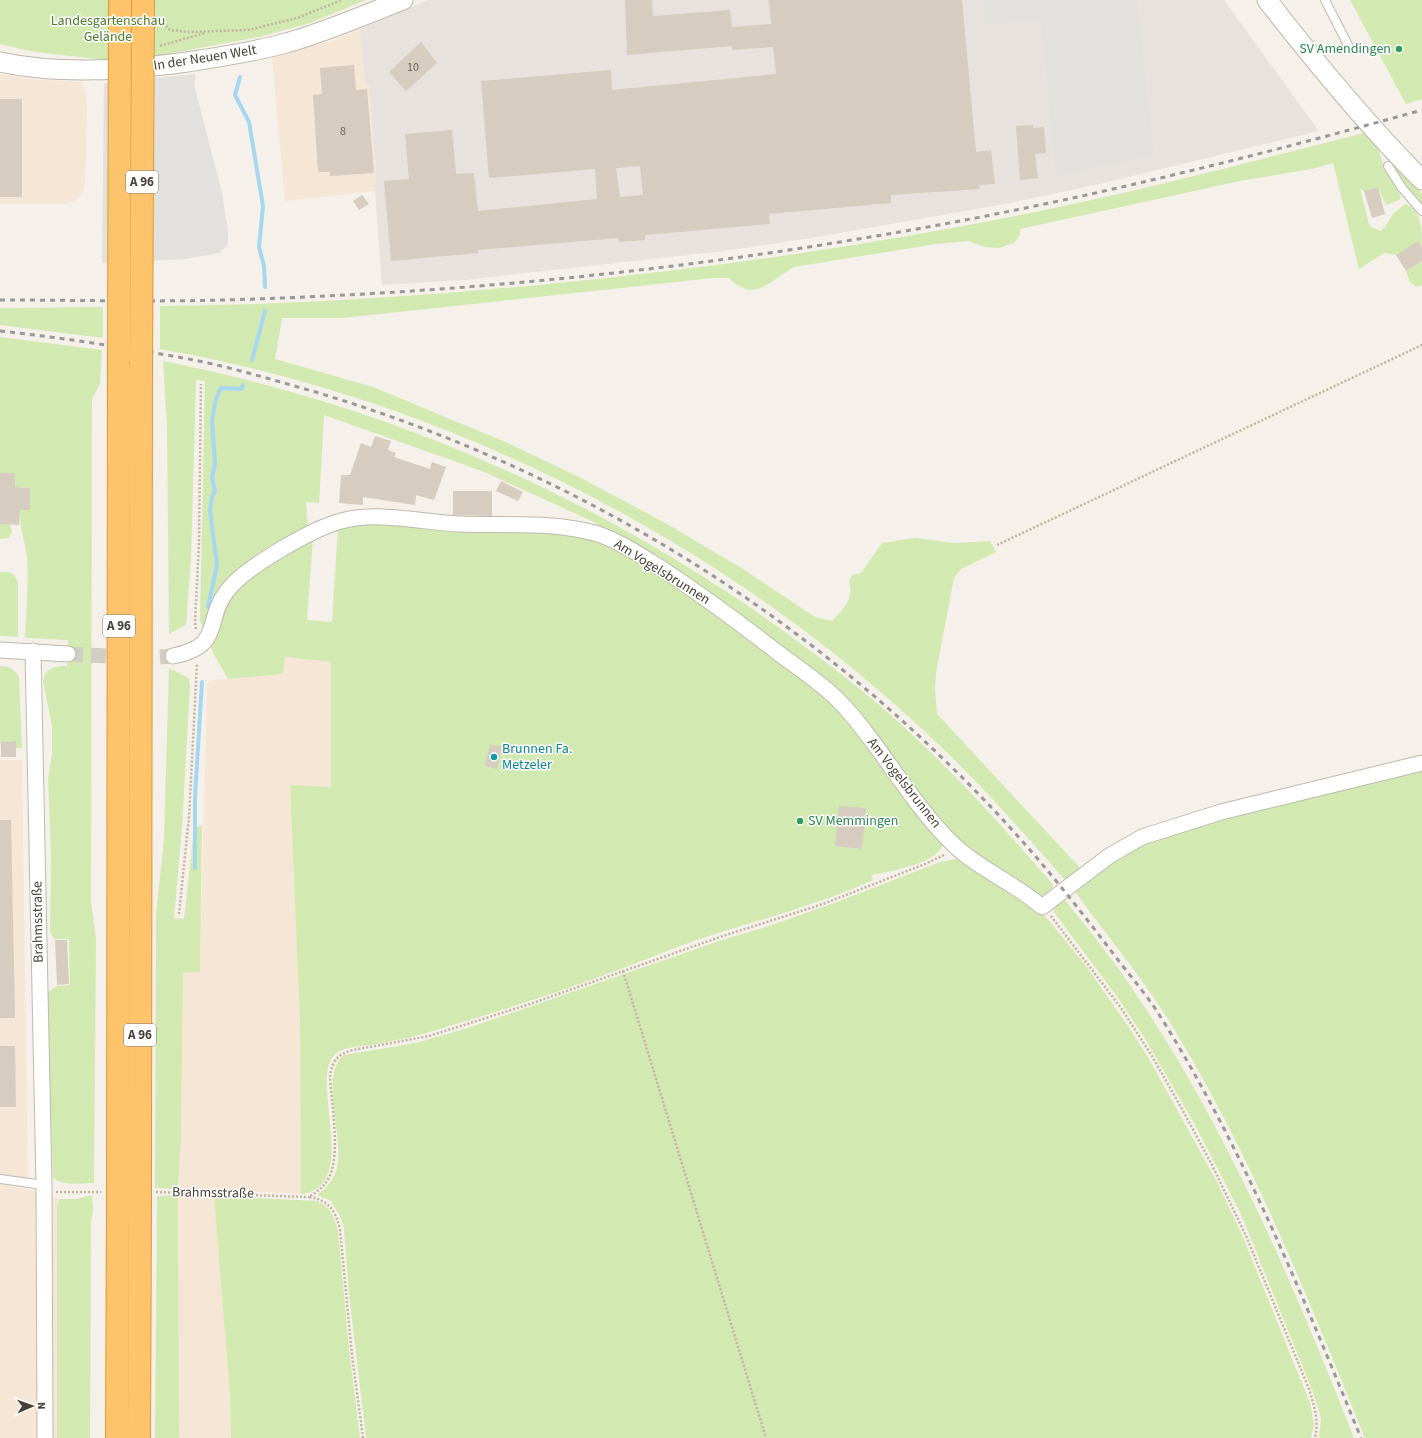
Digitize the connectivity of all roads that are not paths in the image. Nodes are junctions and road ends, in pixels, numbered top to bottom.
1 (120, 0) edge
2 (403, 0) edge
3 (1267, 0) edge
4 (1325, 0) edge
5 (149, 8) edge
6 (1349, 47) dead end
7 (0, 62) edge
8 (1388, 166) dead end
9 (1422, 180) edge
10 (1422, 211) edge
11 (0, 650) edge
12 (33, 651) junction
13 (68, 654) tunnel mouth
14 (173, 656) tunnel mouth
15 (1422, 763) edge
16 (0, 1180) edge
17 (44, 1189) junction
18 (45, 1438) edge
19 (117, 1438) edge
20 (139, 1438) edge

1 - 19 highway, A 96, bridge
2 - 7 street, In der Neuen Welt
3 - 9 street
4 - 6 lane
5 - 20 highway, A 96, bridge
8 - 10 lane
11 - 12 street
12 - 13 street
12 - 17 street, Brahmsstraße
14 - 15 street, Am Vogelsbrunnen
16 - 17 lane
17 - 18 street, Brahmsstraße

